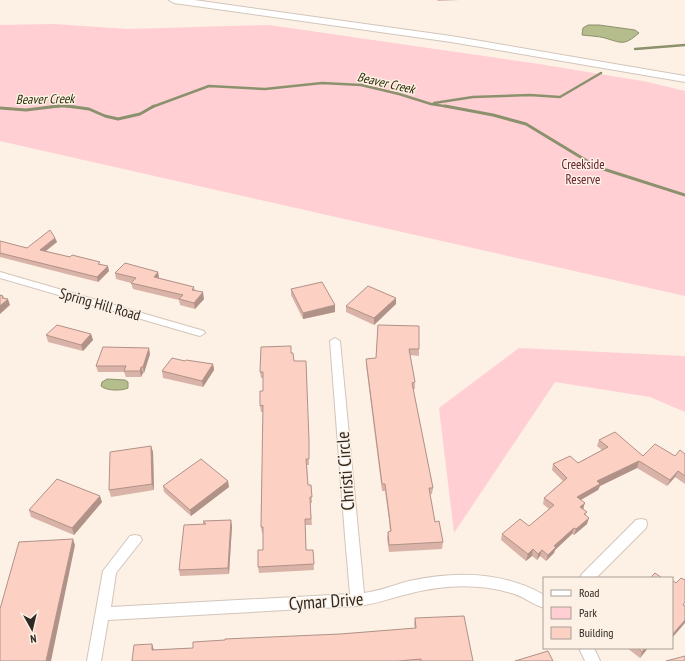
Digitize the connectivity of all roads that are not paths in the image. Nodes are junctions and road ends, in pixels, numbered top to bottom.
1 (174, 0) edge
2 (221, 0) edge
3 (524, 44) junction
4 (594, 52) dead end
5 (685, 71) edge
6 (685, 80) edge
7 (0, 275) edge
8 (200, 333) dead end
9 (335, 341) dead end
10 (641, 524) dead end
11 (136, 540) dead end
12 (588, 577) edge
13 (358, 600) junction
14 (543, 601) edge
15 (102, 614) junction
16 (587, 649) edge
17 (94, 661) edge
18 (593, 661) edge

1 - 6 highway
2 - 3 highway
3 - 4 highway
3 - 5 highway
7 - 8 street, Spring Hill Road
9 - 13 street, Christi Circle
10 - 12 street
11 - 15 street
13 - 14 street, Cymar Drive
13 - 15 street, Cymar Drive
15 - 17 street
16 - 18 street

